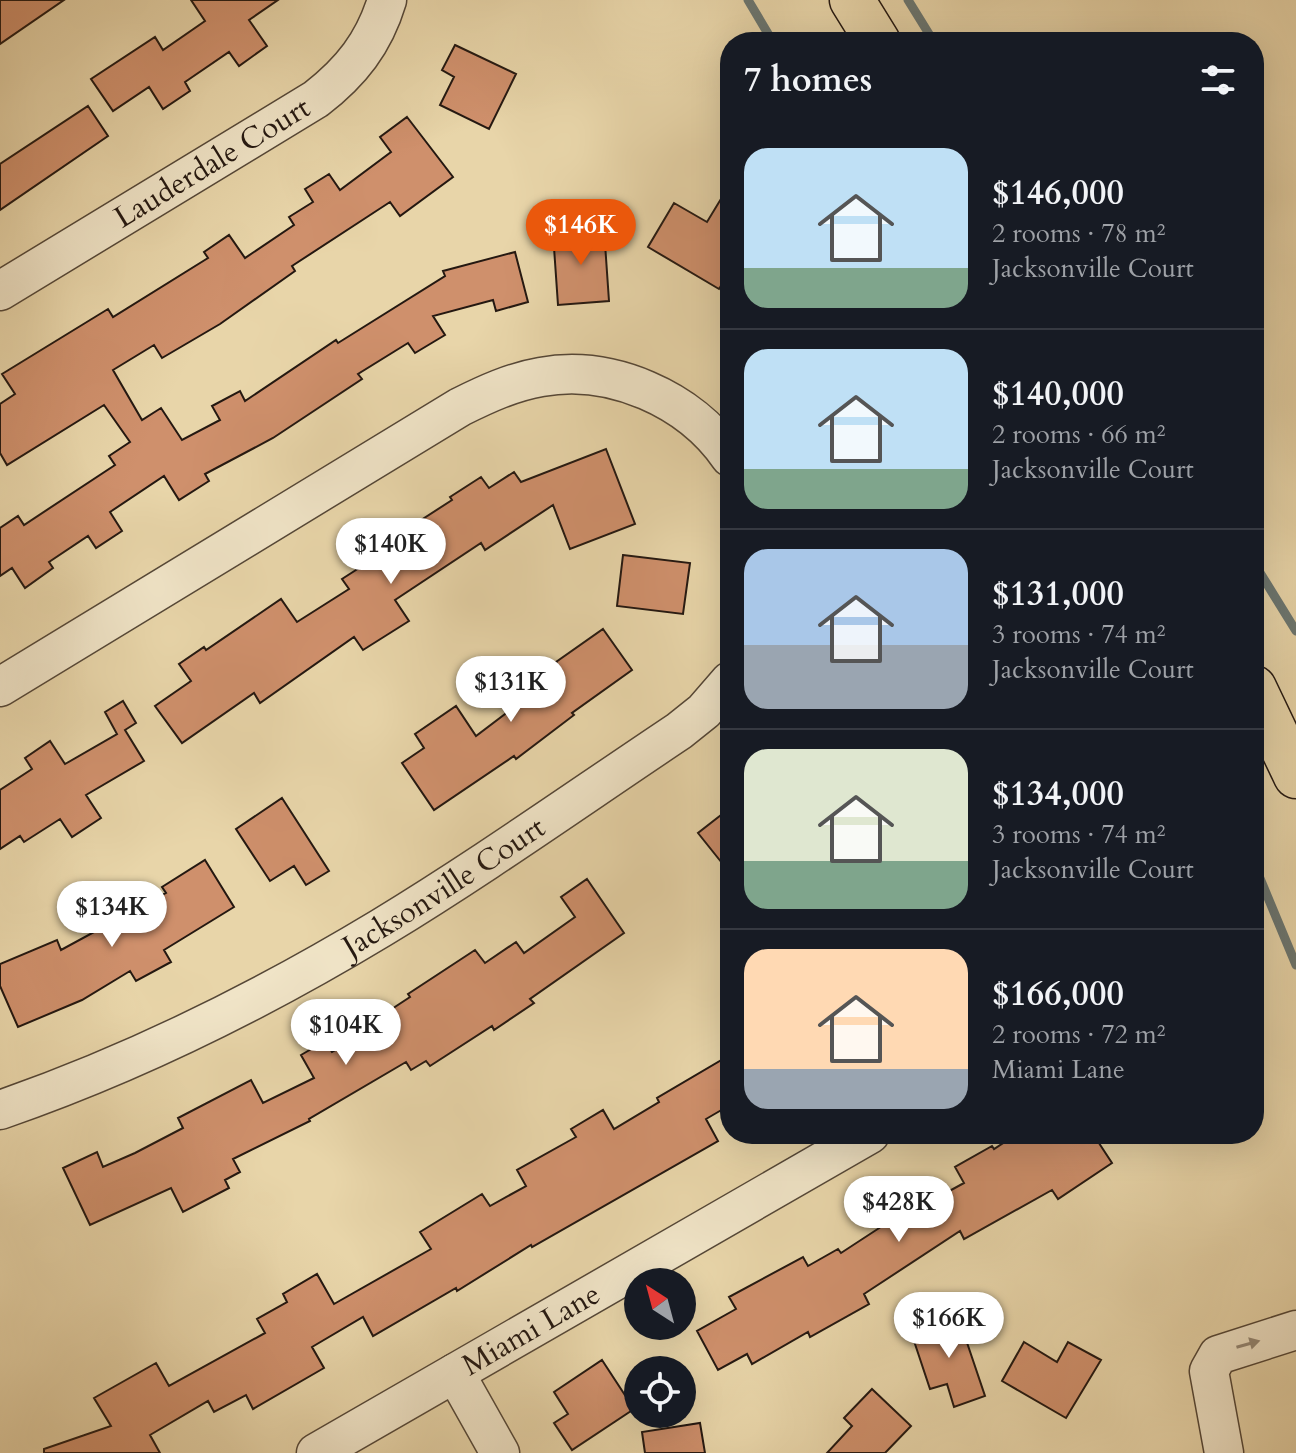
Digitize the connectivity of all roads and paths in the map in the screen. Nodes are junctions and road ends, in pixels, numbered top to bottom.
1 (387, 0) edge
2 (852, 0) edge
3 (872, 32) edge
4 (0, 291) edge
5 (720, 445) edge
6 (0, 687) edge
7 (720, 693) edge
8 (1264, 709) edge
9 (1296, 776) edge
10 (0, 1110) edge
11 (853, 1144) edge
12 (1296, 1330) edge
13 (455, 1373) junction
14 (316, 1453) edge
15 (500, 1453) edge
16 (1224, 1453) edge

1 - 4 street, Lauderdale Court
2 - 3 main road
5 - 6 street
7 - 10 street, Jacksonville Court
8 - 9 main road
11 - 13 street, Miami Lane
16 -> 12 street
13 - 14 street, Miami Lane
13 - 15 street

